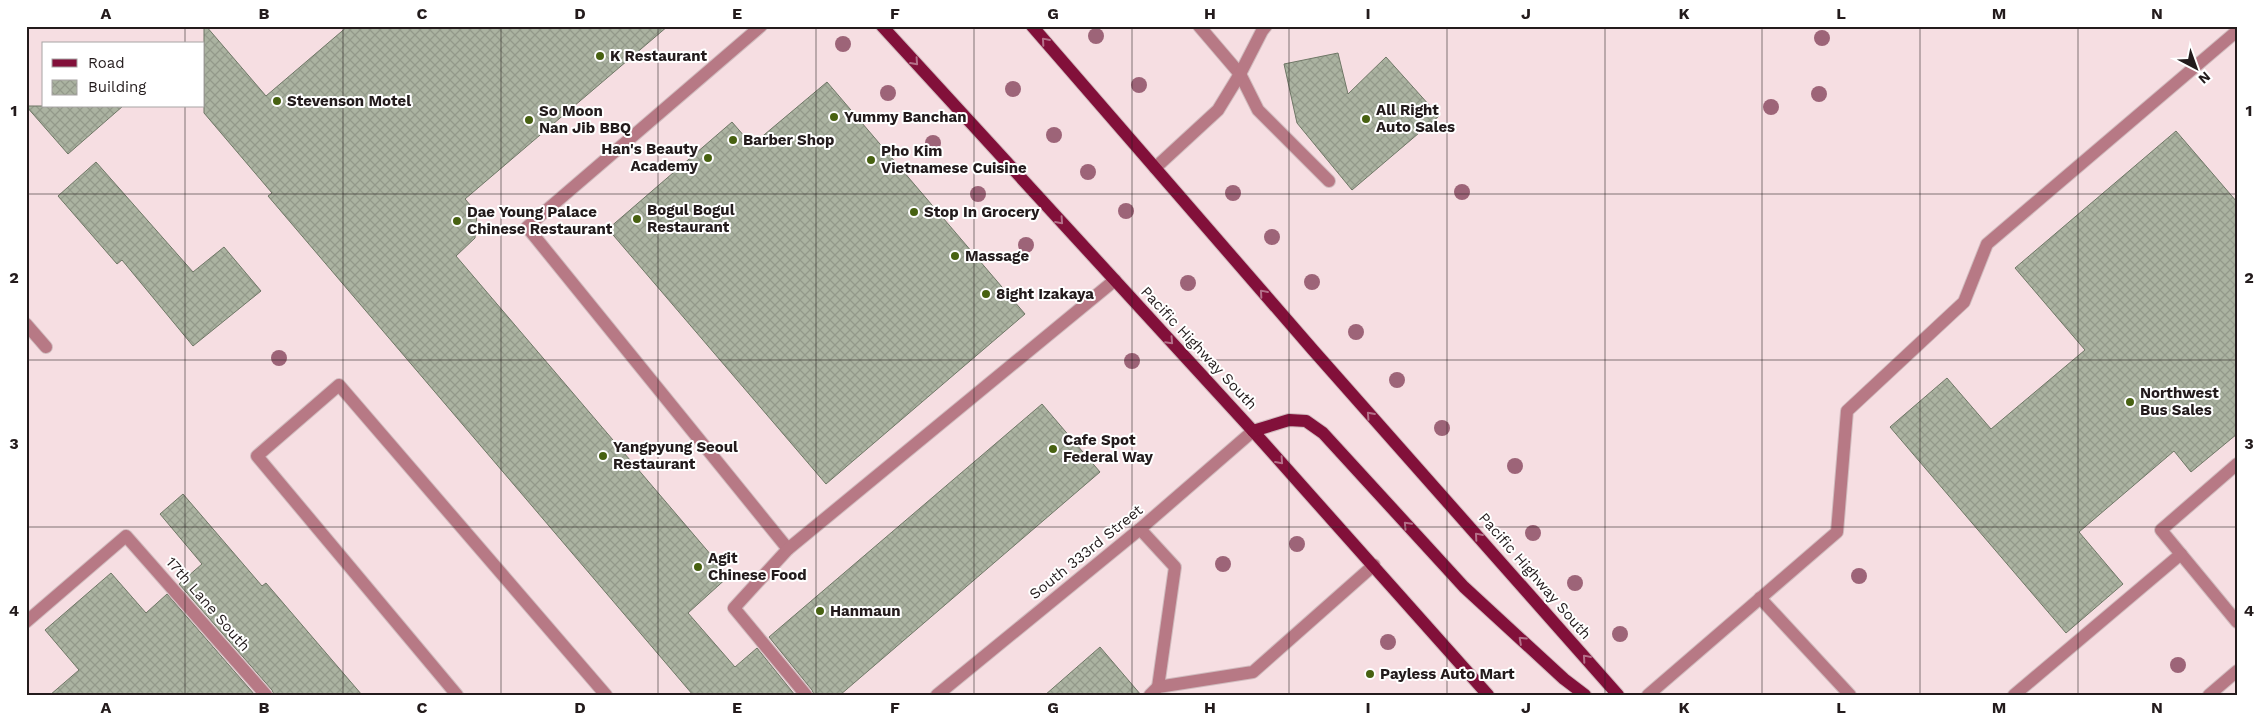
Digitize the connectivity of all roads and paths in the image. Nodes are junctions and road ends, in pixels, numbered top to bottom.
1 (761, 26) edge
2 (882, 26) edge
3 (1032, 26) edge
4 (1199, 26) edge
5 (1266, 26) edge
6 (2237, 30) edge
7 (1240, 74) junction
8 (1155, 168) junction
9 (1329, 181) dead end
10 (1114, 280) junction
11 (26, 324) edge
12 (46, 347) dead end
13 (1253, 431) junction
14 (2237, 464) edge
15 (1140, 529) junction
16 (788, 550) junction
17 (2181, 554) junction
18 (1374, 565) junction
19 (1760, 598) junction
20 (26, 622) edge
21 (2237, 622) edge
22 (2237, 671) edge
23 (1154, 691) edge
24 (266, 695) edge
25 (457, 695) edge
26 (606, 695) edge
27 (806, 695) edge
28 (937, 695) edge
29 (1488, 695) edge
30 (1585, 695) edge
31 (1618, 695) edge
32 (1648, 695) edge
33 (1850, 695) edge
34 (2014, 695) edge
35 (2209, 695) edge

1 - 16 street
2 -> 10 main road, Pacific Highway South
8 -> 3 main road, Pacific Highway South
4 - 7 street
5 - 7 street
6 - 19 street
7 - 8 street
7 - 9 street
31 -> 8 main road, Pacific Highway South
10 -> 13 main road, Pacific Highway South
10 - 16 street
11 - 12 street
13 - 15 street, South 333rd Street
13 -> 18 main road, Pacific Highway South
30 -> 13 main road
14 - 17 street
15 - 23 street
15 - 28 street, South 333rd Street
16 - 27 street
17 - 21 street
17 - 34 street
18 - 23 street
18 - 29 main road, Pacific Highway South
19 - 32 street
19 - 33 street
20 - 24 street, 17th Lane South
22 - 35 street
25 - 26 street

